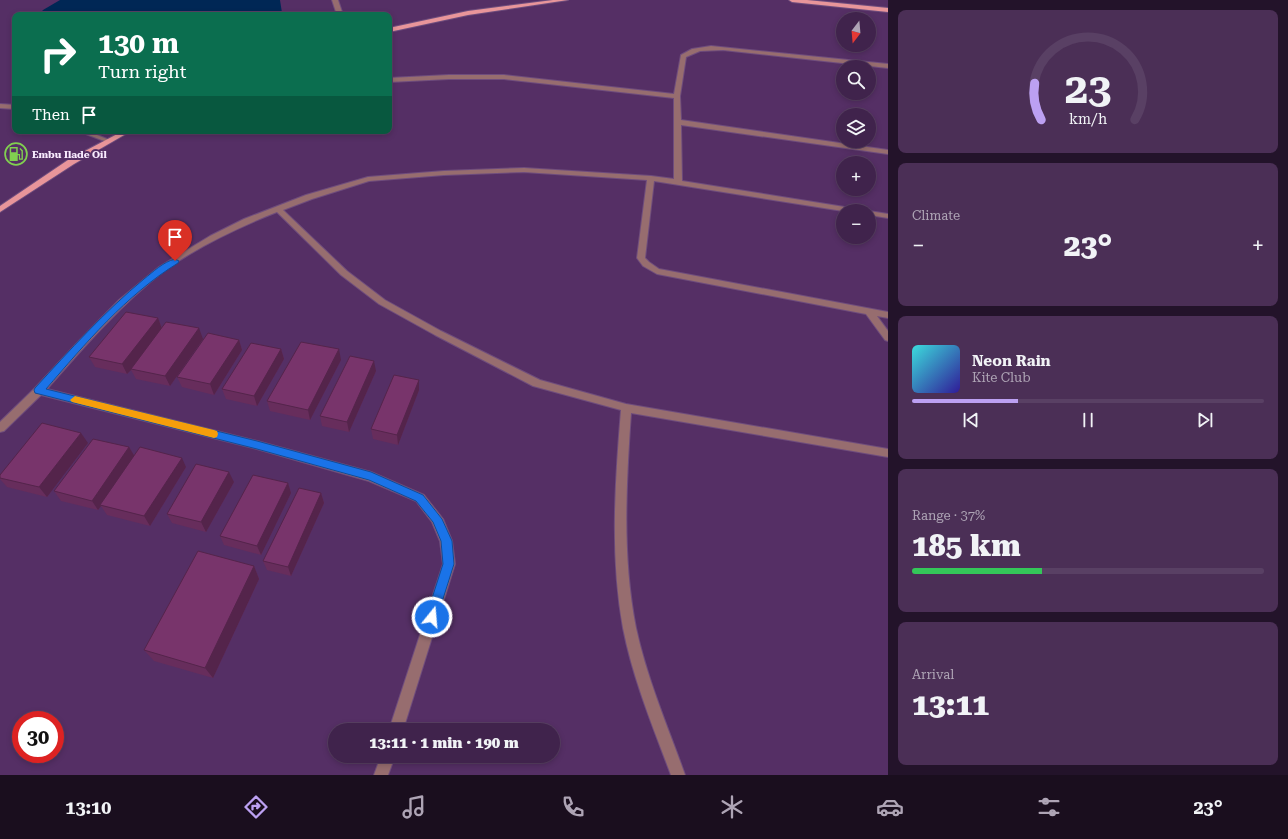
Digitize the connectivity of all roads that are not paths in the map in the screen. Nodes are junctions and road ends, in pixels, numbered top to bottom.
1 (335, 0) edge
2 (565, 0) edge
3 (792, 0) edge
4 (888, 10) edge
5 (339, 12) edge
6 (392, 29) edge
7 (888, 66) edge
8 (392, 80) edge
9 (677, 96) junction
10 (0, 106) edge
11 (12, 107) edge
12 (677, 122) junction
13 (89, 134) edge
14 (122, 134) edge
15 (109, 141) junction
16 (888, 152) edge
17 (651, 178) junction
18 (678, 183) junction
19 (836, 208) edge
20 (278, 209) junction
21 (0, 210) edge
22 (876, 214) edge
23 (888, 216) edge
24 (869, 312) junction
25 (888, 315) edge
26 (888, 338) edge
27 (39, 390) junction
28 (626, 408) junction
29 (0, 428) edge
30 (888, 453) edge
31 (398, 723) edge
32 (385, 763) edge
33 (381, 775) edge
34 (678, 775) edge

1 - 5 street
2 - 6 main road
3 - 4 main road
7 - 9 street
8 - 9 street
9 - 12 street
10 - 11 street
12 - 16 street
12 - 18 street
13 - 15 street
14 - 15 main road
15 - 21 main road
17 - 18 street
17 - 20 street
17 - 24 street
18 - 19 street
20 - 27 street
20 - 28 street
22 - 23 street
24 - 25 street
24 - 26 street
27 - 29 street
27 - 31 street
28 - 30 street
28 - 34 street
32 - 33 street

